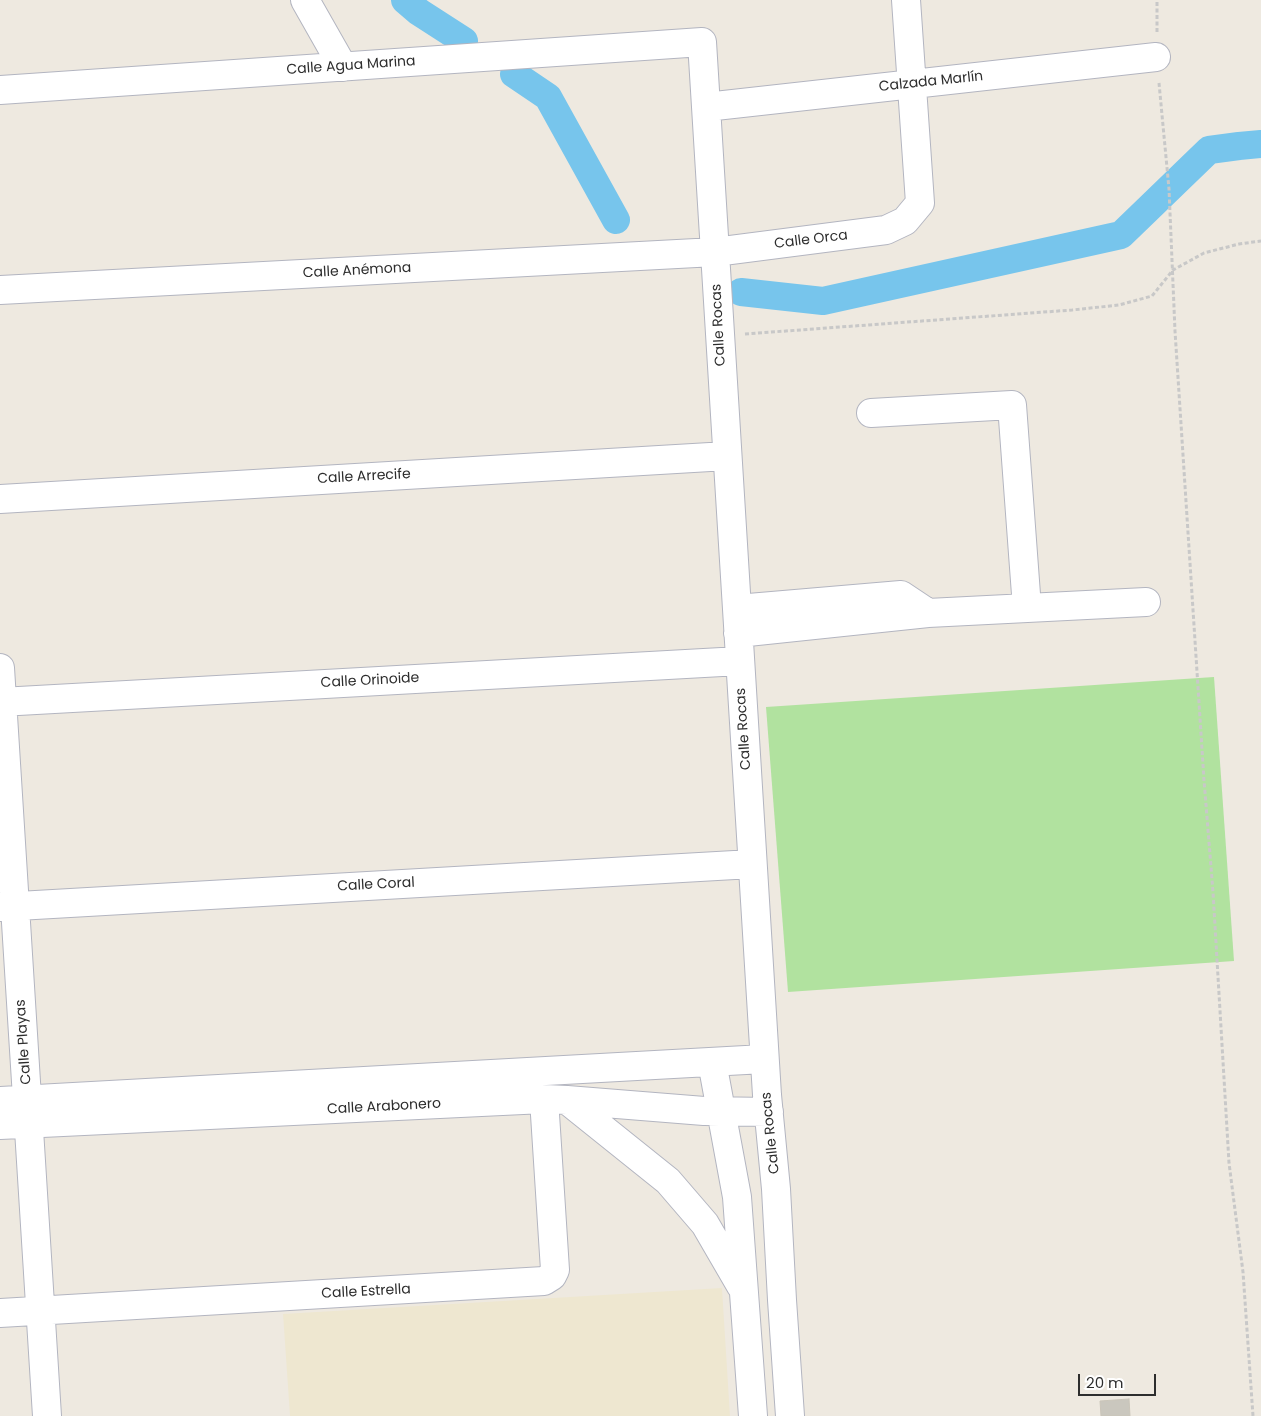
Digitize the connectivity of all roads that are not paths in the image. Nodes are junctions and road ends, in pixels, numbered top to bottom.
1 (305, 0) edge
2 (906, 0) edge
3 (702, 42) joint
4 (1156, 57) road end
5 (343, 66) junction
6 (911, 85) junction
7 (0, 90) edge
8 (706, 107) junction
9 (715, 252) junction
10 (0, 290) edge
11 (871, 413) dead end
12 (727, 456) junction
13 (0, 498) edge
14 (1146, 602) dead end
15 (1027, 608) junction
16 (737, 621) junction
17 (740, 660) junction
18 (0, 668) edge
19 (1, 702) edge
20 (752, 864) junction
21 (7, 906) edge
22 (764, 1059) junction
23 (712, 1062) junction
24 (555, 1100) junction
25 (0, 1101) edge
26 (28, 1111) junction
27 (721, 1111) junction
28 (769, 1112) junction
29 (0, 1125) edge
30 (744, 1291) junction
31 (40, 1310) junction
32 (0, 1313) edge
33 (47, 1416) edge
34 (753, 1416) edge
35 (790, 1416) edge

1 - 5 street
2 - 6 street
3 - 5 street, Calle Agua Marina
3 - 8 street, Calle Rocas
4 - 6 street, Calzada Marlín
5 - 7 street, Calle Agua Marina
6 - 8 street, Calzada Marlín
6 - 9 street, Calle Orca
8 - 9 street, Calle Rocas
9 - 10 street, Calle Anémona
9 - 12 street, Calle Rocas
11 - 15 street
12 - 13 street, Calle Arrecife
12 - 16 street, Calle Rocas
14 - 15 street
15 - 16 street
16 - 17 street, Calle Rocas
17 - 19 street, Calle Orinoide
17 - 20 street, Calle Rocas
18 - 19 street, Calle Playas
19 - 21 street, Calle Playas
20 - 21 street, Calle Coral
20 - 22 street, Calle Rocas
21 - 26 street, Calle Playas
22 - 23 street, Calle Arabonero
22 - 28 street, Calle Rocas
23 - 26 street, Calle Arabonero
23 - 27 street
24 - 26 street, Calle Arabonero
24 - 27 street, Calle Arabonero
24 - 30 street
24 - 31 street, Calle Estrella
25 - 26 street, Calle Arabonero
26 - 29 street, Calle Arabonero
26 - 31 street, Calle Playas
27 - 28 street, Calle Arabonero
27 - 30 street
28 - 35 street, Calle Rocas
30 - 34 street
31 - 32 street, Calle Estrella
31 - 33 street, Calle Playas

